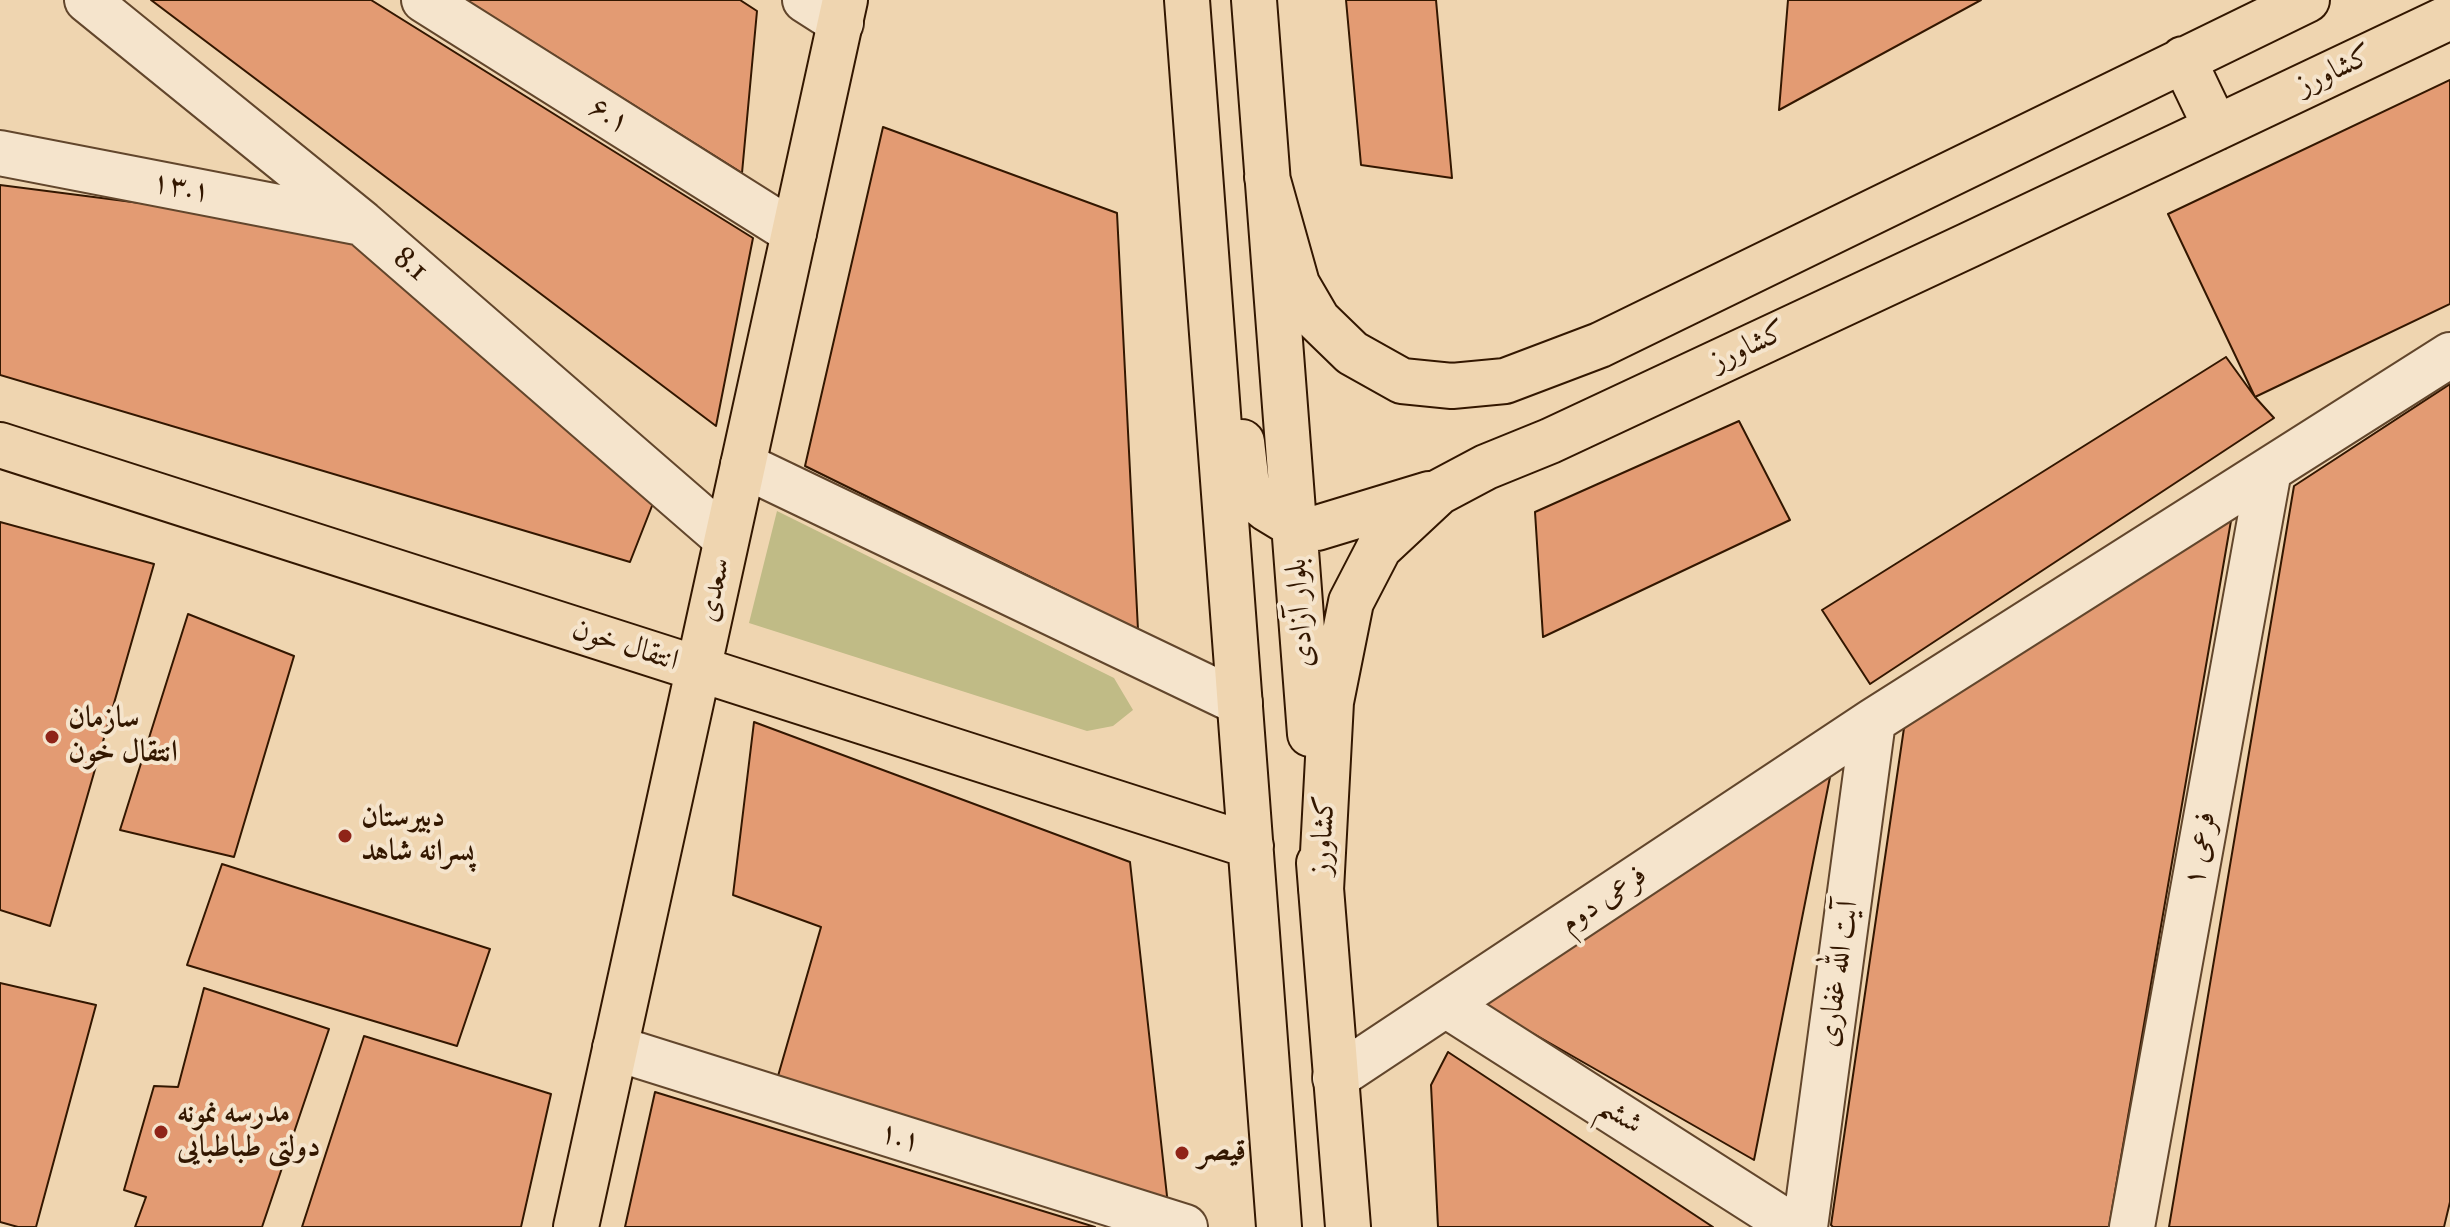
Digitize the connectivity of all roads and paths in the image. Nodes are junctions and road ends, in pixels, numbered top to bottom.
1 (87, 0) edge
2 (424, 0) edge
3 (1187, 0) edge
4 (1254, 0) edge
5 (2307, 0) edge
6 (830, 8) edge
7 (2450, 17) edge
8 (2183, 59) junction
9 (2216, 128) junction
10 (0, 153) edge
11 (1267, 177) junction
12 (362, 223) junction
13 (794, 233) junction
14 (1211, 316) junction
15 (1600, 345) junction
16 (2450, 355) edge
17 (1627, 403) junction
18 (0, 445) edge
19 (743, 465) junction
20 (2269, 470) junction
21 (1439, 492) junction
22 (1295, 526) junction
23 (726, 539) junction
24 (699, 669) junction
25 (1240, 703) junction
26 (1873, 721) junction
27 (1251, 846) junction
28 (1321, 890) junction
29 (1446, 1005) junction
30 (615, 1048) junction
31 (1335, 1078) junction
32 (576, 1227) edge
33 (1185, 1227) edge
34 (1279, 1227) edge
35 (1348, 1227) edge
36 (1794, 1227) edge
37 (1805, 1227) edge
38 (2132, 1227) edge

1 - 12 street, 8.1
2 - 13 street, ۶.۱
3 - 14 main road
4 - 11 main road, بلوار آزادی
5 - 8 main road
6 - 13 main road, سعدی
7 - 9 main road, کشاورز
8 - 9 main road
8 - 15 main road
9 - 17 main road, کشاورز
10 - 12 street, ۱۳.۱
11 - 15 main road
11 - 22 main road, بلوار آزادی
12 - 23 street, 8.1
13 - 19 main road, سعدی
14 - 22 main road
14 - 25 main road
15 - 17 main road
16 - 20 street, فرعی دوم
17 - 21 main road, کشاورز
18 - 24 main road, انتقال خون
19 - 23 main road, سعدی
19 - 25 street
20 - 26 street, فرعی دوم
20 - 38 street, فرعی ۱
21 - 22 main road
21 - 28 main road, کشاورز
22 - 28 main road, بلوار آزادی
23 - 24 main road, سعدی
24 - 27 main road, انتقال خون
24 - 30 main road, سعدی
25 - 27 main road
26 - 29 street, فرعی دوم
26 - 37 street, آیت الله غفاری
27 - 34 main road
28 - 31 main road, بلوار آزادی
29 - 31 street, فرعی دوم
29 - 36 street, ششم
30 - 32 main road, سعدی
30 - 33 street, ۱.۱
31 - 35 main road, بلوار آزادی

